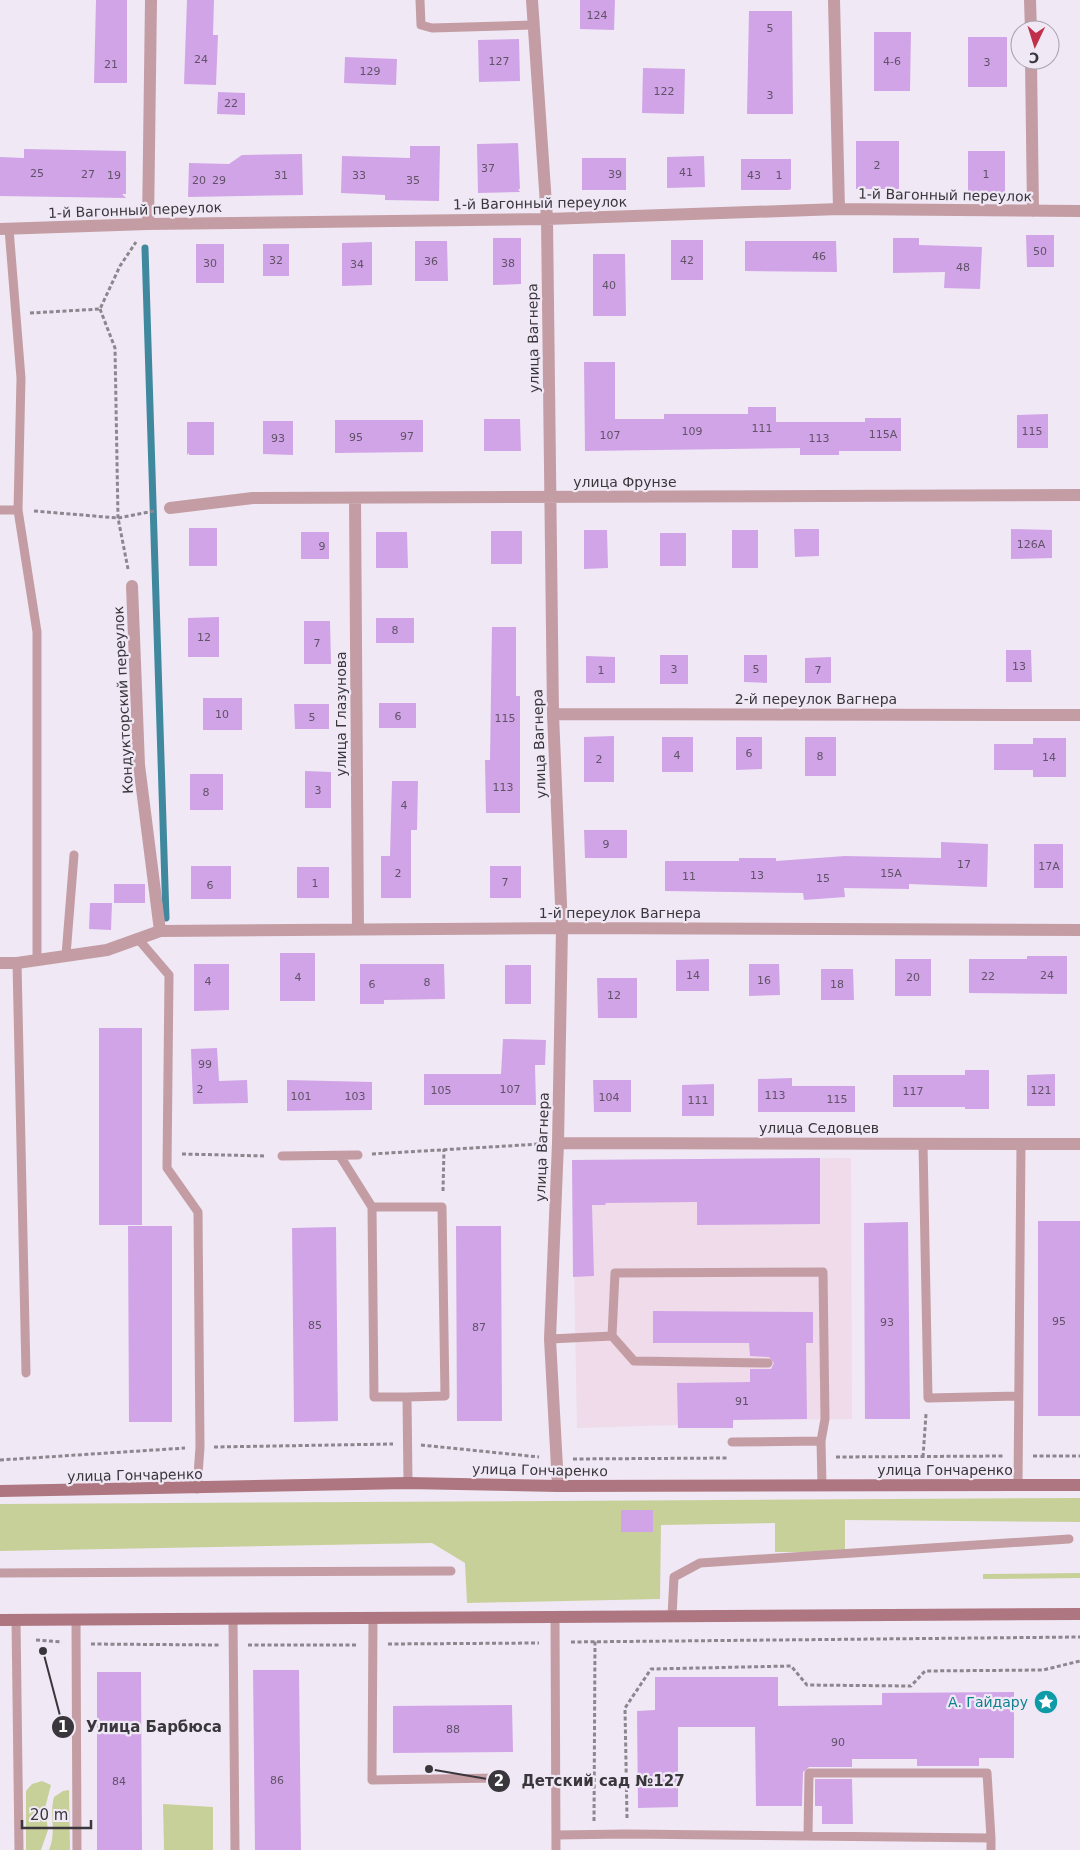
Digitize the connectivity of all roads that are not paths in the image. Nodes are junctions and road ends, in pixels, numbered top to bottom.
1 (150, 0) edge
2 (420, 0) edge
3 (532, 0) edge
4 (834, 0) edge
5 (1030, 0) edge
6 (1030, 20) edge
7 (533, 25) junction
8 (1031, 70) edge
9 (839, 209) junction
10 (1033, 211) junction
11 (1080, 211) edge
12 (547, 219) junction
13 (148, 224) junction
14 (5, 229) edge
15 (1080, 495) edge
16 (550, 497) junction
17 (355, 498) junction
18 (170, 508) road end
19 (0, 510) edge
20 (18, 510) junction
21 (132, 586) road end
22 (552, 714) junction
23 (1080, 715) edge
24 (74, 855) dead end
25 (562, 928) junction
26 (358, 929) junction
27 (1080, 930) edge
28 (160, 931) junction
29 (139, 940) junction
30 (66, 955) junction
31 (37, 958) junction
32 (0, 963) edge
33 (17, 963) junction
34 (558, 1143) junction
35 (923, 1144) junction
36 (1080, 1144) edge
37 (1021, 1145) junction
38 (358, 1155) road end
39 (282, 1156) road end
40 (340, 1156) junction
41 (372, 1207) junction
42 (612, 1336) junction
43 (550, 1338) junction
44 (768, 1363) dead end
45 (26, 1372) dead end
46 (407, 1396) junction
47 (1018, 1396) junction
48 (821, 1441) junction
49 (732, 1442) dead end
50 (408, 1483) junction
51 (1018, 1485) junction
52 (1080, 1485) edge
53 (558, 1486) junction
54 (822, 1486) junction
55 (196, 1489) junction
56 (0, 1492) edge
57 (1069, 1539) dead end
58 (451, 1571) dead end
59 (0, 1573) edge
60 (1080, 1614) edge
61 (672, 1616) junction
62 (373, 1617) junction
63 (555, 1617) junction
64 (234, 1618) junction
65 (76, 1619) junction
66 (0, 1620) edge
67 (16, 1620) junction
68 (497, 1778) dead end
69 (556, 1835) junction
70 (808, 1836) junction
71 (991, 1838) junction
72 (19, 1850) edge
73 (77, 1850) edge
74 (235, 1850) edge
75 (556, 1850) edge
76 (991, 1850) edge

1 - 13 street
2 - 7 lane
3 - 7 street, улица Вагнера
4 - 9 street
5 - 6 street
7 - 12 street, улица Вагнера
8 - 10 street
9 - 10 street, 1-й Вагонный переулок
9 - 12 street, 1-й Вагонный переулок
10 - 11 street, 1-й Вагонный переулок
12 - 13 street, 1-й Вагонный переулок
12 - 16 street, улица Вагнера
13 - 14 street, 1-й Вагонный переулок
14 - 20 lane
15 - 16 street, улица Фрунзе
16 - 17 street, улица Фрунзе
16 - 22 street, улица Вагнера
17 - 18 street, улица Фрунзе
17 - 26 street, улица Глазунова
19 - 20 lane
20 - 31 lane
21 - 28 street, Кондукторский переулок
22 - 23 street, 2-й переулок Вагнера
22 - 25 street, улица Вагнера
24 - 30 lane
25 - 26 street, 1-й переулок Вагнера
25 - 27 street, 1-й переулок Вагнера
25 - 34 street, улица Вагнера
26 - 28 street, 1-й переулок Вагнера
28 - 29 street
29 - 30 street
29 - 55 lane
30 - 31 street
31 - 33 street
32 - 33 street
33 - 45 lane
34 - 35 street, улица Седовцев
34 - 43 street, улица Вагнера
35 - 37 street, улица Седовцев
35 - 47 lane
36 - 37 street, улица Седовцев
37 - 47 lane
38 - 40 lane
39 - 40 lane
40 - 41 lane
41 - 46 lane
41 - 46 lane
42 - 43 lane
42 - 44 lane
42 - 48 lane
43 - 53 street, улица Вагнера
46 - 50 lane
47 - 51 lane
48 - 49 lane
48 - 54 lane
50 - 53 street, улица Гончаренко
50 - 55 street, улица Гончаренко
51 - 52 street, улица Гончаренко
51 - 54 street, улица Гончаренко
53 - 54 street, улица Гончаренко
55 - 56 street, улица Гончаренко
57 - 61 lane
58 - 59 lane
60 - 61 street
61 - 63 street
62 - 63 street
62 - 64 street
62 - 68 lane
63 - 69 lane
64 - 65 street
64 - 74 lane
65 - 67 street
65 - 73 lane
66 - 67 street
67 - 72 lane
69 - 70 lane
69 - 75 lane
70 - 71 lane
70 - 71 lane
71 - 76 lane

